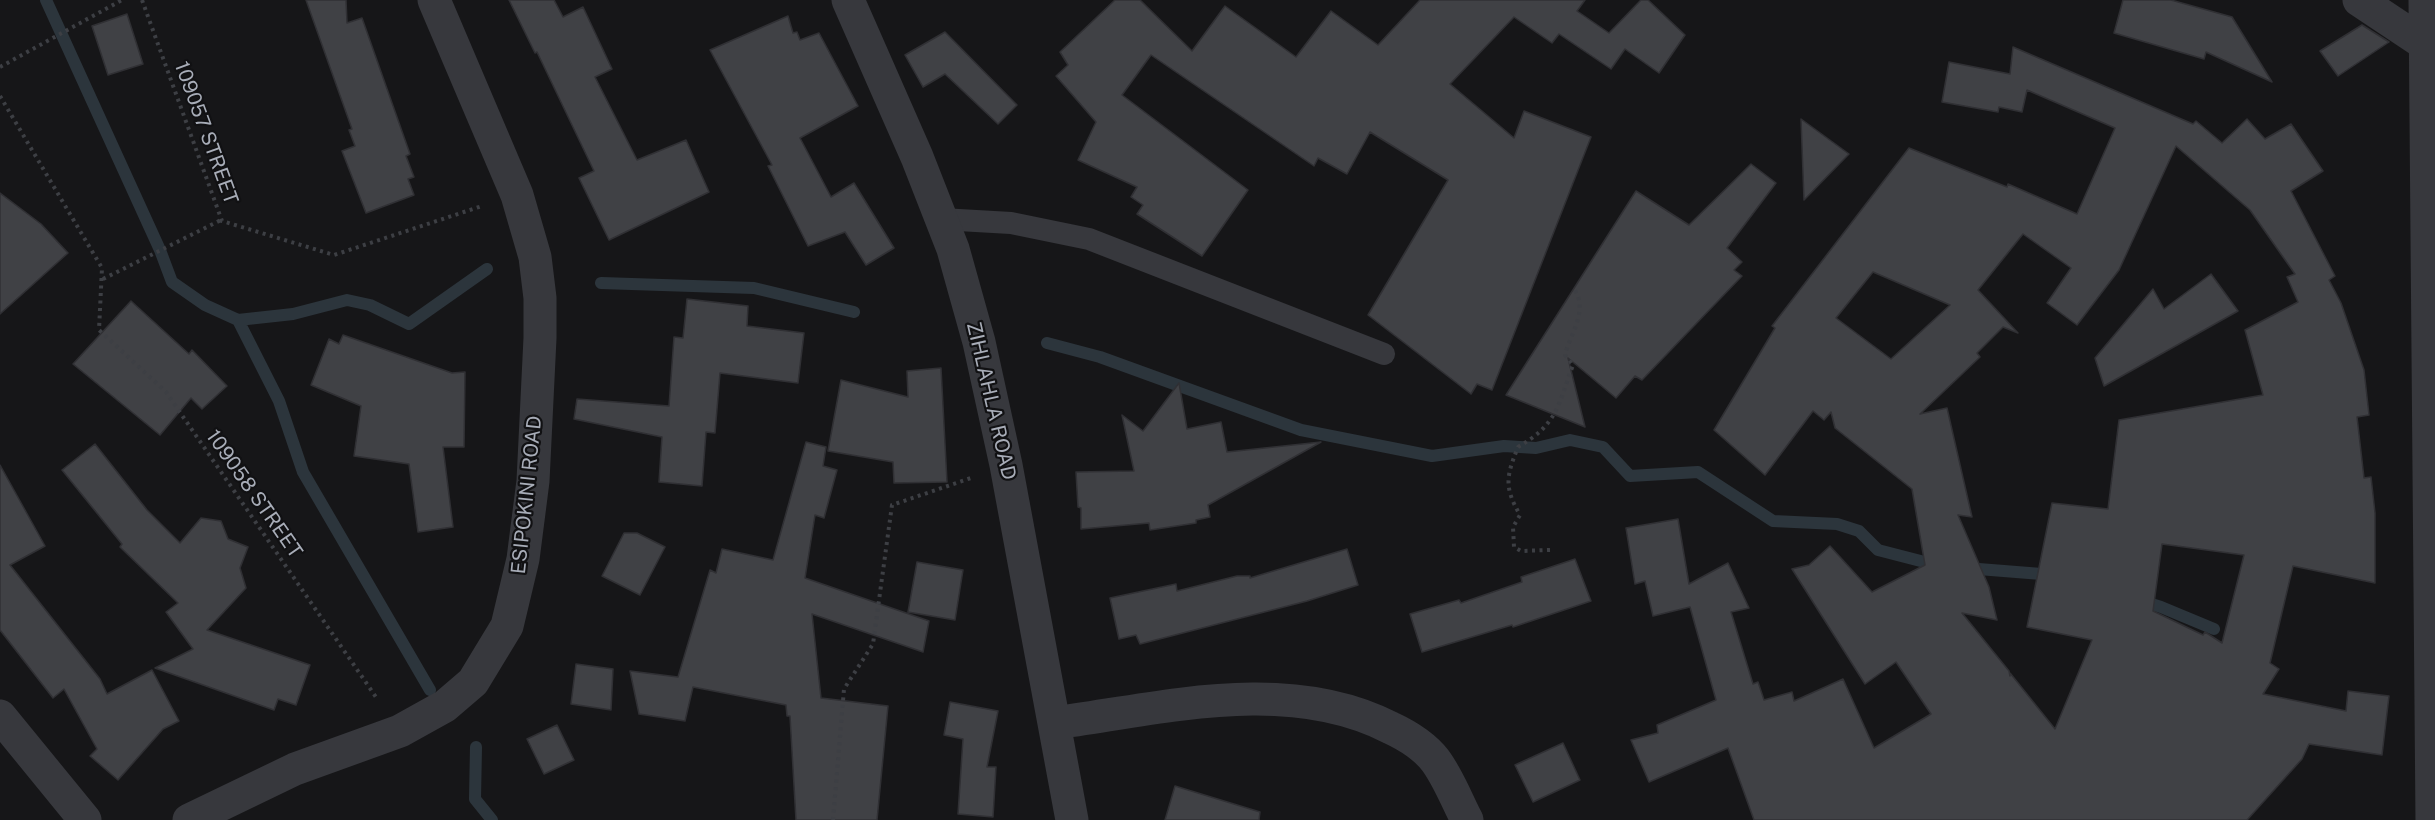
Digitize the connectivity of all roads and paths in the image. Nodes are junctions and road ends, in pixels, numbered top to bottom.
1 (122, 0) edge
2 (142, 0) edge
3 (434, 0) edge
4 (848, 0) edge
5 (2359, 0) edge
6 (2425, 0) edge
7 (2425, 44) junction
8 (0, 67) edge
9 (0, 96) edge
10 (517, 195) junction
11 (941, 219) junction
12 (221, 220) junction
13 (103, 279) junction
14 (1573, 288) dead end
15 (2431, 313) edge
16 (1384, 354) dead end
17 (1006, 465) junction
18 (1550, 550) dead end
19 (0, 716) edge
20 (1055, 723) junction
21 (399, 731) junction
22 (85, 820) edge
23 (189, 820) edge
24 (833, 820) edge
25 (1072, 820) edge
26 (1467, 820) edge
27 (2432, 820) edge

1 - 8 path
2 - 12 path, 109057 STREET
3 - 10 street, ESIPOKINI ROAD
4 - 11 street, ZIHLAHLA ROAD
5 - 7 street
6 - 7 street
7 - 15 street
9 - 13 path, 109058 STREET
10 - 12 path, 109057 STREET
10 - 21 street, ESIPOKINI ROAD
11 - 16 lane
11 - 17 street, ZIHLAHLA ROAD
12 - 13 path
13 - 21 path, 109058 STREET
14 - 18 path
15 - 27 street
17 - 20 street, ZIHLAHLA ROAD
17 - 24 path
19 - 22 street
20 - 25 street, ZIHLAHLA ROAD
20 - 26 street
21 - 23 street, ESIPOKINI ROAD

